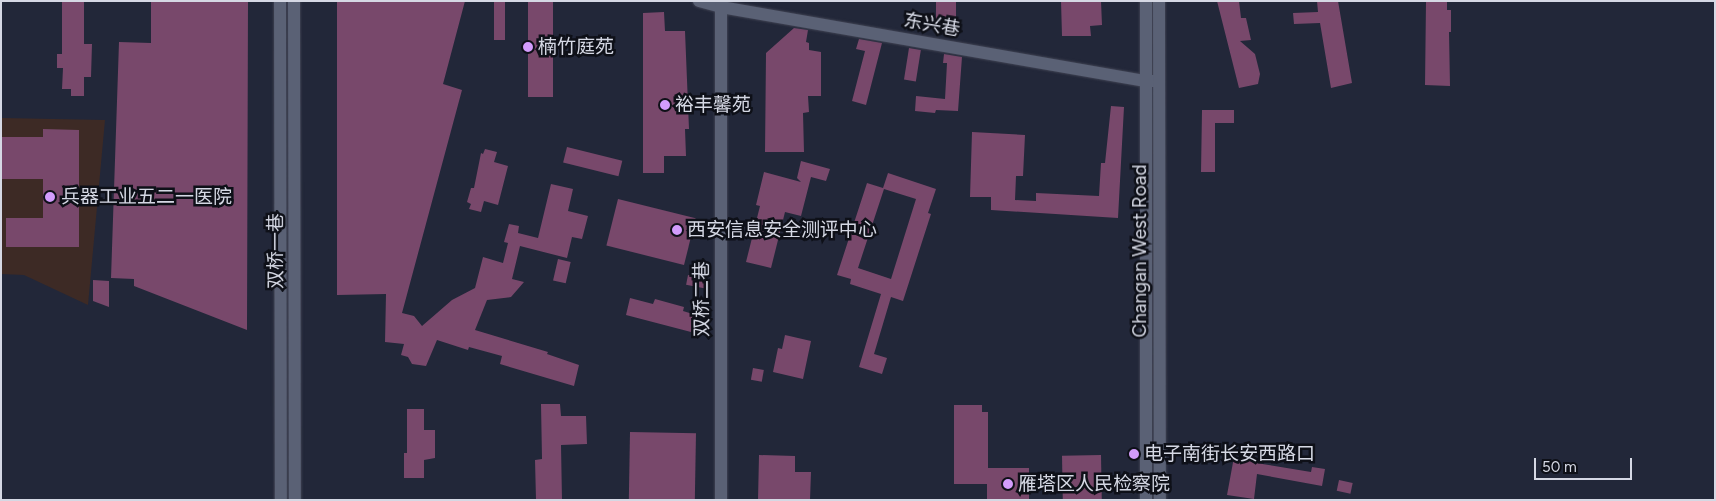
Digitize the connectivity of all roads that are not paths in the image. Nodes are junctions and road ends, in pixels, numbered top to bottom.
1 (280, 1) edge
2 (294, 1) edge
3 (700, 1) edge
4 (1146, 1) edge
5 (1160, 1) edge
6 (721, 7) junction
7 (1152, 81) junction
8 (281, 500) edge
9 (295, 500) edge
10 (721, 500) edge
11 (1146, 500) edge
12 (1160, 500) edge

1 - 8 street, 双桥一巷
2 - 9 street, 双桥一巷
3 - 6 street, 东兴巷
4 - 7 street, Changan West Road
5 - 7 street, Changan West Road
6 - 7 street, 东兴巷
6 - 10 street, 双桥二巷
7 - 11 street, Changan West Road
7 - 12 street, Changan West Road

